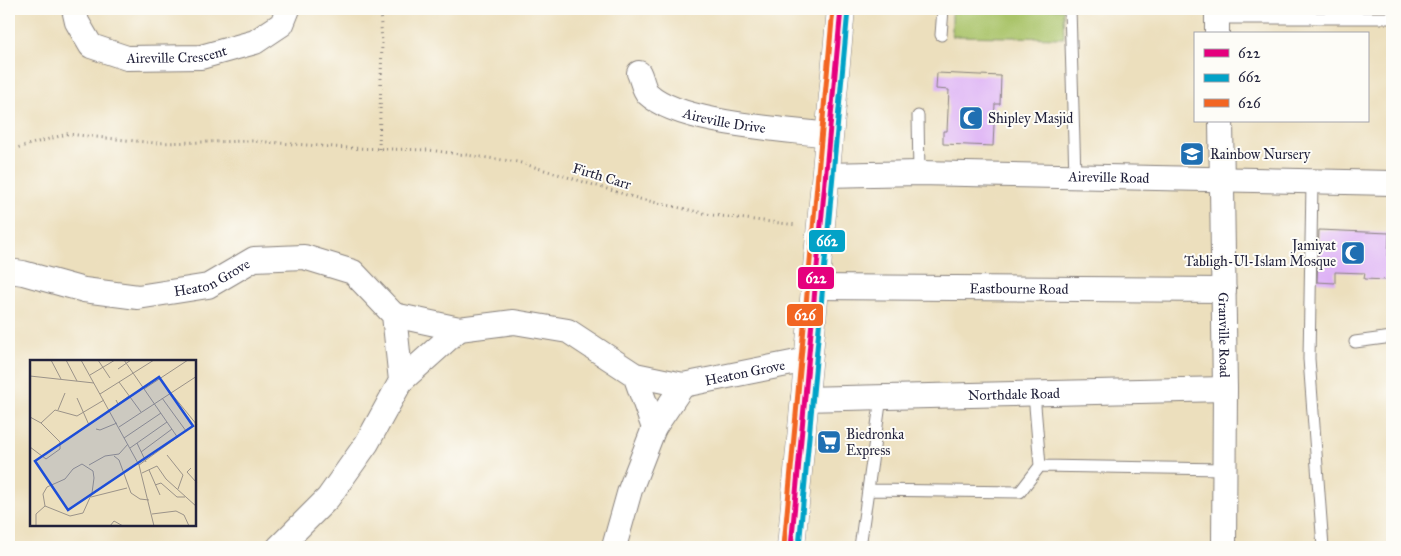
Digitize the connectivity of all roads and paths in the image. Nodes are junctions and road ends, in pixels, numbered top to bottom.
1 (74, 9) edge
2 (288, 9) edge
3 (380, 9) edge
4 (841, 9) edge
5 (943, 9) edge
6 (1070, 9) edge
7 (1392, 18) edge
8 (1217, 20) edge
9 (941, 35) dead end
10 (639, 73) dead end
11 (918, 116) dead end
12 (1221, 122) edge
13 (829, 134) junction
14 (379, 149) junction
15 (9, 150) edge
16 (919, 173) junction
17 (825, 175) junction
18 (1075, 176) junction
19 (1223, 179) junction
20 (1312, 182) junction
21 (1392, 183) edge
22 (820, 228) junction
23 (9, 271) edge
24 (814, 287) junction
25 (1224, 290) junction
26 (394, 315) junction
27 (459, 329) junction
28 (1392, 337) edge
29 (1355, 342) dead end
30 (807, 360) junction
31 (635, 375) junction
32 (401, 381) junction
33 (683, 385) junction
34 (1225, 389) junction
35 (1034, 394) junction
36 (881, 397) junction
37 (803, 399) junction
38 (654, 428) junction
39 (1040, 466) junction
40 (1224, 469) junction
41 (868, 490) junction
42 (279, 547) edge
43 (614, 547) edge
44 (791, 547) edge
45 (860, 547) edge
46 (1224, 547) edge
47 (1323, 547) edge

1 - 2 street, Aireville Crescent
3 - 14 path
4 - 13 highway
5 - 9 lane
6 - 18 lane
7 - 8 lane
10 - 13 street, Aireville Drive
11 - 16 lane
12 - 19 street, Granville Road
13 - 17 highway
14 - 15 path, Firth Carr
14 - 22 path, Firth Carr
16 - 17 street, Aireville Road
16 - 18 street, Aireville Road
17 - 22 highway
18 - 19 street, Aireville Road
19 - 20 street, Aireville Road
19 - 25 street, Granville Road
20 - 21 street, Aireville Road
20 - 47 lane
22 - 24 highway
23 - 26 street, Heaton Grove
24 - 25 street, Eastbourne Road
24 - 30 highway
25 - 34 street, Granville Road
26 - 27 street, Heaton Grove
26 - 32 street
27 - 31 street, Heaton Grove
27 - 32 street
28 - 29 lane
30 - 33 street, Heaton Grove
30 - 37 highway
31 - 33 street, Heaton Grove
31 - 38 street
32 - 42 street
33 - 38 street
34 - 35 street, Northdale Road
34 - 40 street, Granville Road
35 - 36 street, Northdale Road
35 - 39 lane
36 - 37 street, Northdale Road
36 - 41 lane
37 - 44 highway
38 - 43 street
39 - 40 lane
39 - 41 lane
40 - 46 street, Granville Road
41 - 45 lane

